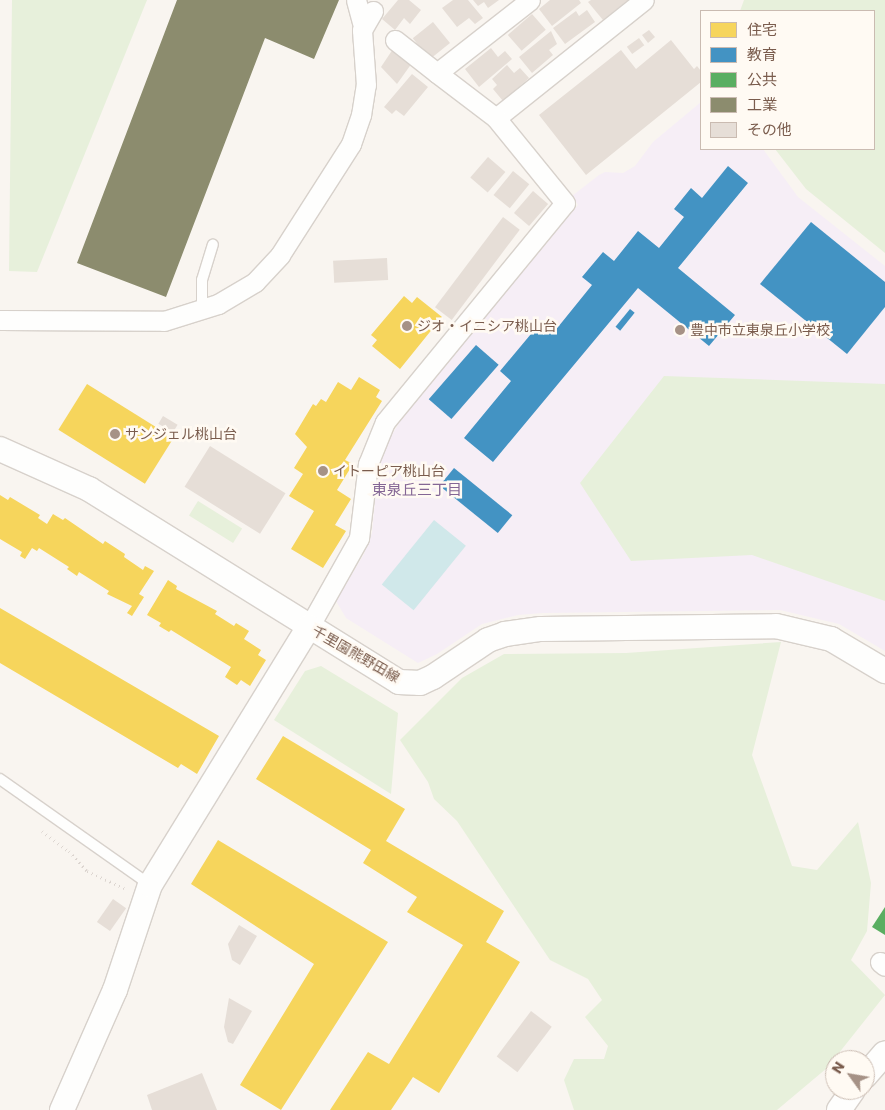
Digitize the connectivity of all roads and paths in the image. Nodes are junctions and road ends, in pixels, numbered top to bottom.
1 (356, 0) edge
2 (530, 0) edge
3 (644, 0) edge
4 (394, 40) dead end
5 (437, 73) junction
6 (496, 118) junction
7 (213, 245) dead end
8 (202, 311) junction
9 (0, 320) edge
10 (0, 449) edge
11 (309, 627) junction
12 (885, 671) edge
13 (0, 779) edge
14 (36, 826) dead end
15 (148, 891) junction
16 (885, 1053) edge
17 (875, 1064) edge
18 (62, 1110) edge

1 - 8 street
2 - 5 street
3 - 6 street
4 - 5 street
5 - 6 street
6 - 11 street
7 - 8 lane
8 - 9 street
10 - 11 street, 千里園熊野田線
11 - 12 street, 千里園熊野田線
11 - 15 street
13 - 15 lane
14 - 15 path
15 - 18 street
16 - 17 street

